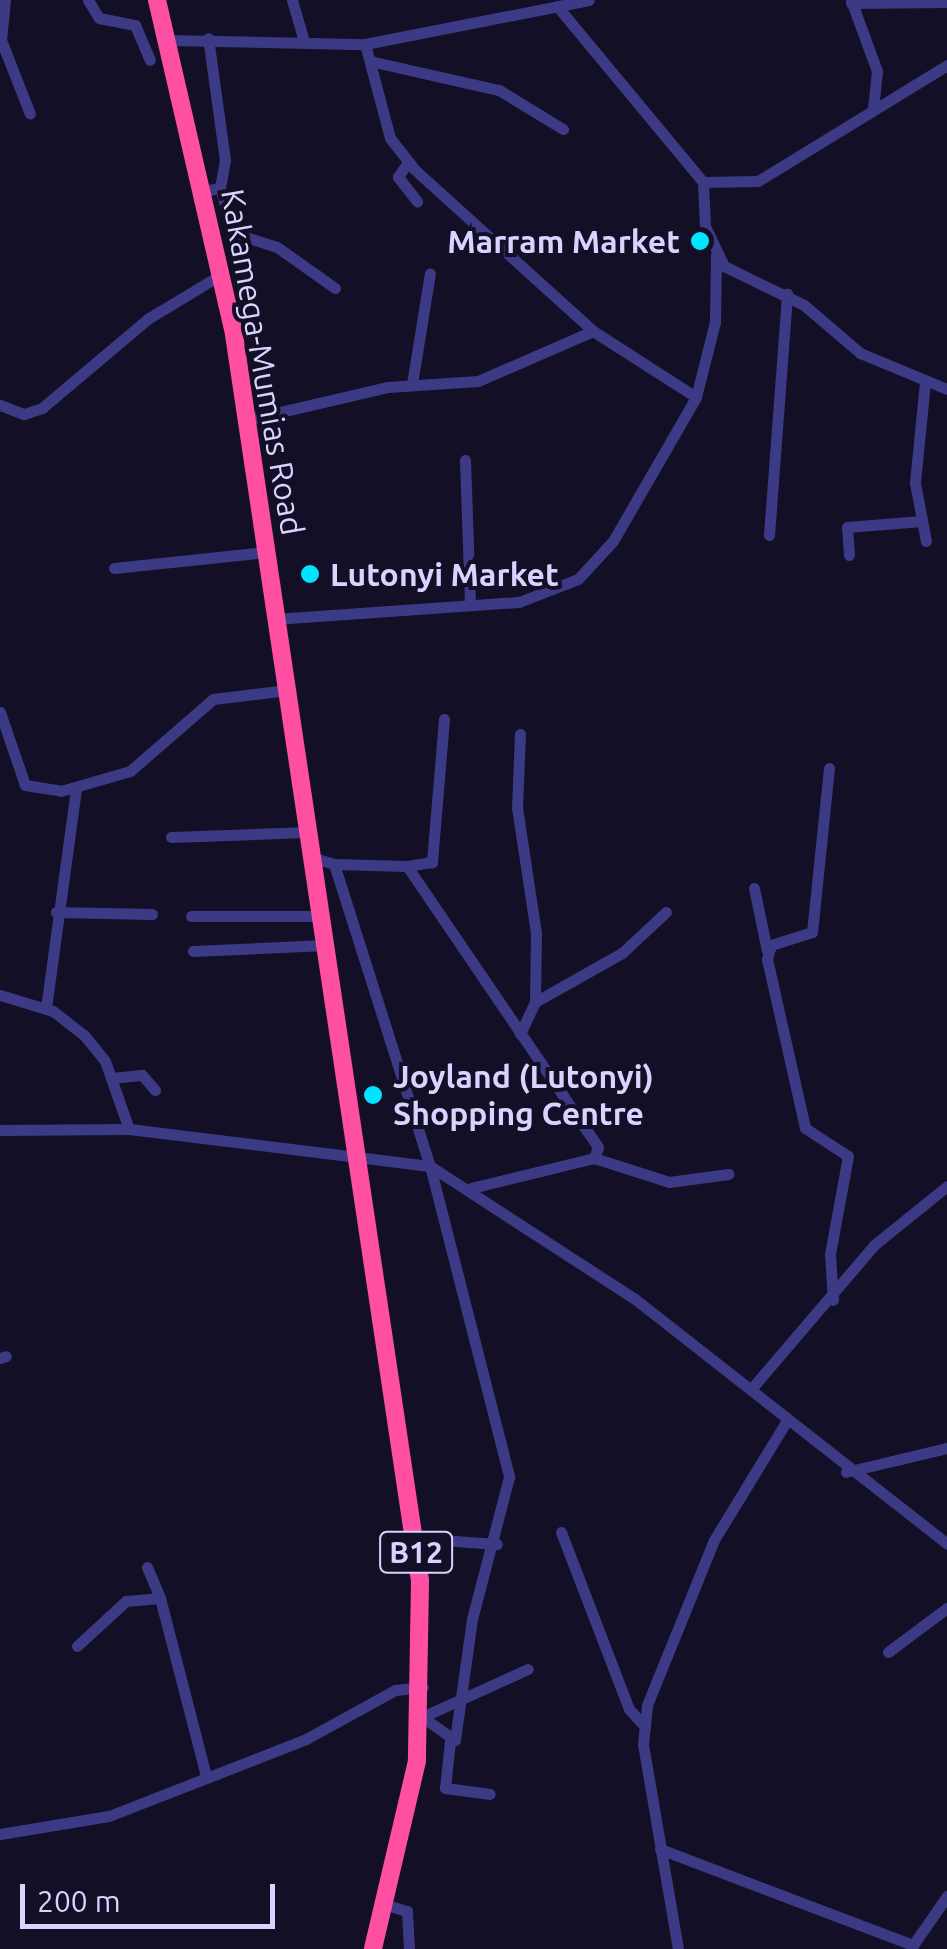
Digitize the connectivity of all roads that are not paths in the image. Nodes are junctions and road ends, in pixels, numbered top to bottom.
1 (5, 0) edge
2 (88, 0) edge
3 (157, 0) edge
4 (292, 0) edge
5 (589, 0) edge
6 (851, 2) edge
7 (947, 2) edge
8 (557, 6) junction
9 (208, 38) junction
10 (168, 40) junction
11 (304, 41) junction
12 (366, 44) junction
13 (150, 60) dead end
14 (370, 61) junction
15 (947, 65) edge
16 (872, 108) junction
17 (30, 114) dead end
18 (563, 129) dead end
19 (408, 162) junction
20 (702, 182) junction
21 (212, 190) junction
22 (417, 201) dead end
23 (716, 256) junction
24 (430, 273) dead end
25 (222, 274) junction
26 (335, 288) dead end
27 (787, 294) junction
28 (593, 331) junction
29 (925, 382) junction
30 (412, 384) junction
31 (947, 388) edge
32 (696, 397) junction
33 (0, 405) edge
34 (246, 420) junction
35 (466, 460) dead end
36 (922, 521) junction
37 (769, 535) dead end
38 (926, 541) dead end
39 (265, 552) junction
40 (849, 555) dead end
41 (114, 568) dead end
42 (470, 601) junction
43 (275, 619) junction
44 (287, 690) junction
45 (0, 712) edge
46 (444, 719) dead end
47 (520, 734) dead end
48 (829, 768) dead end
49 (76, 790) junction
50 (308, 832) junction
51 (171, 837) dead end
52 (311, 857) junction
53 (334, 864) junction
54 (408, 866) junction
55 (754, 888) dead end
56 (56, 912) junction
57 (666, 912) dead end
58 (152, 914) dead end
59 (191, 916) dead end
60 (321, 916) junction
61 (326, 946) junction
62 (767, 950) junction
63 (193, 951) dead end
64 (0, 995) edge
65 (534, 1002) junction
66 (46, 1008) junction
67 (520, 1034) junction
68 (112, 1078) junction
69 (155, 1090) dead end
70 (130, 1129) junction
71 (0, 1130) edge
72 (358, 1153) junction
73 (594, 1158) junction
74 (430, 1166) junction
75 (728, 1174) dead end
76 (947, 1186) edge
77 (471, 1188) junction
78 (833, 1300) junction
79 (752, 1388) junction
80 (786, 1422) junction
81 (947, 1448) edge
82 (846, 1472) junction
83 (561, 1532) dead end
84 (414, 1538) junction
85 (496, 1544) junction
86 (947, 1544) edge
87 (147, 1567) dead end
88 (160, 1598) junction
89 (947, 1608) edge
90 (77, 1646) dead end
91 (888, 1652) dead end
92 (528, 1669) dead end
93 (423, 1687) junction
94 (462, 1694) junction
95 (422, 1717) junction
96 (645, 1727) junction
97 (450, 1741) junction
98 (206, 1776) junction
99 (490, 1794) dead end
100 (0, 1834) edge
101 (660, 1849) junction
102 (947, 1896) edge
103 (387, 1905) junction
104 (372, 1949) edge
105 (409, 1949) edge
106 (678, 1949) edge

1 - 17 street
2 - 13 street
3 - 10 highway, Kakamega-Mumias Road / B12
4 - 11 street
5 - 8 street
6 - 7 street
6 - 16 street
8 - 12 street
8 - 20 street
9 - 10 street
9 - 11 street
9 - 21 street
10 - 21 highway, Kakamega-Mumias Road / B12
11 - 12 street
12 - 14 street
14 - 18 street
14 - 19 street
15 - 16 street
16 - 20 street
19 - 22 street
19 - 28 street
20 - 23 street
21 - 25 highway, Kakamega-Mumias Road / B12
21 - 26 street
23 - 27 street
23 - 32 street
24 - 30 street
25 - 33 street
25 - 34 highway, Kakamega-Mumias Road / B12
27 - 29 street
27 - 37 street
28 - 30 street
28 - 32 street
29 - 31 street
29 - 36 street
30 - 34 street
32 - 42 street
34 - 39 highway, Kakamega-Mumias Road / B12
35 - 42 street
36 - 38 street
36 - 40 street
39 - 41 street
39 - 43 highway, Kakamega-Mumias Road / B12
42 - 43 street
43 - 44 highway, Kakamega-Mumias Road / B12
44 - 49 street
44 - 50 highway, Kakamega-Mumias Road / B12
45 - 49 street
46 - 54 street
47 - 65 street
48 - 62 street
49 - 56 street
50 - 51 street
50 - 52 highway, Kakamega-Mumias Road / B12
52 - 53 street
52 - 60 highway, Kakamega-Mumias Road / B12
53 - 54 street
53 - 74 street
54 - 67 street
55 - 62 street
56 - 58 street
56 - 66 street
57 - 65 street
59 - 60 street
60 - 61 highway, Kakamega-Mumias Road / B12
61 - 63 street
61 - 72 highway, Kakamega-Mumias Road / B12
62 - 78 street
64 - 66 street
65 - 67 street
66 - 68 street
67 - 73 street
68 - 69 street
68 - 70 street
70 - 71 street
70 - 72 street
72 - 74 street
72 - 84 highway, B12
73 - 75 street
73 - 77 street
74 - 77 street
74 - 85 street
76 - 78 street
77 - 79 street
78 - 79 street
79 - 80 street
80 - 82 street
80 - 96 street
81 - 82 street
82 - 86 street
83 - 96 street
84 - 85 street
84 - 93 highway, B12
85 - 94 street
87 - 88 street
88 - 90 street
88 - 98 street
89 - 91 street
92 - 94 street
93 - 95 highway, B12
93 - 98 street
94 - 95 street
94 - 97 street
95 - 97 street
95 - 103 highway, B12
96 - 101 street
97 - 99 street
98 - 100 street
101 - 102 street
101 - 106 street
103 - 104 highway, B12
103 - 105 street

